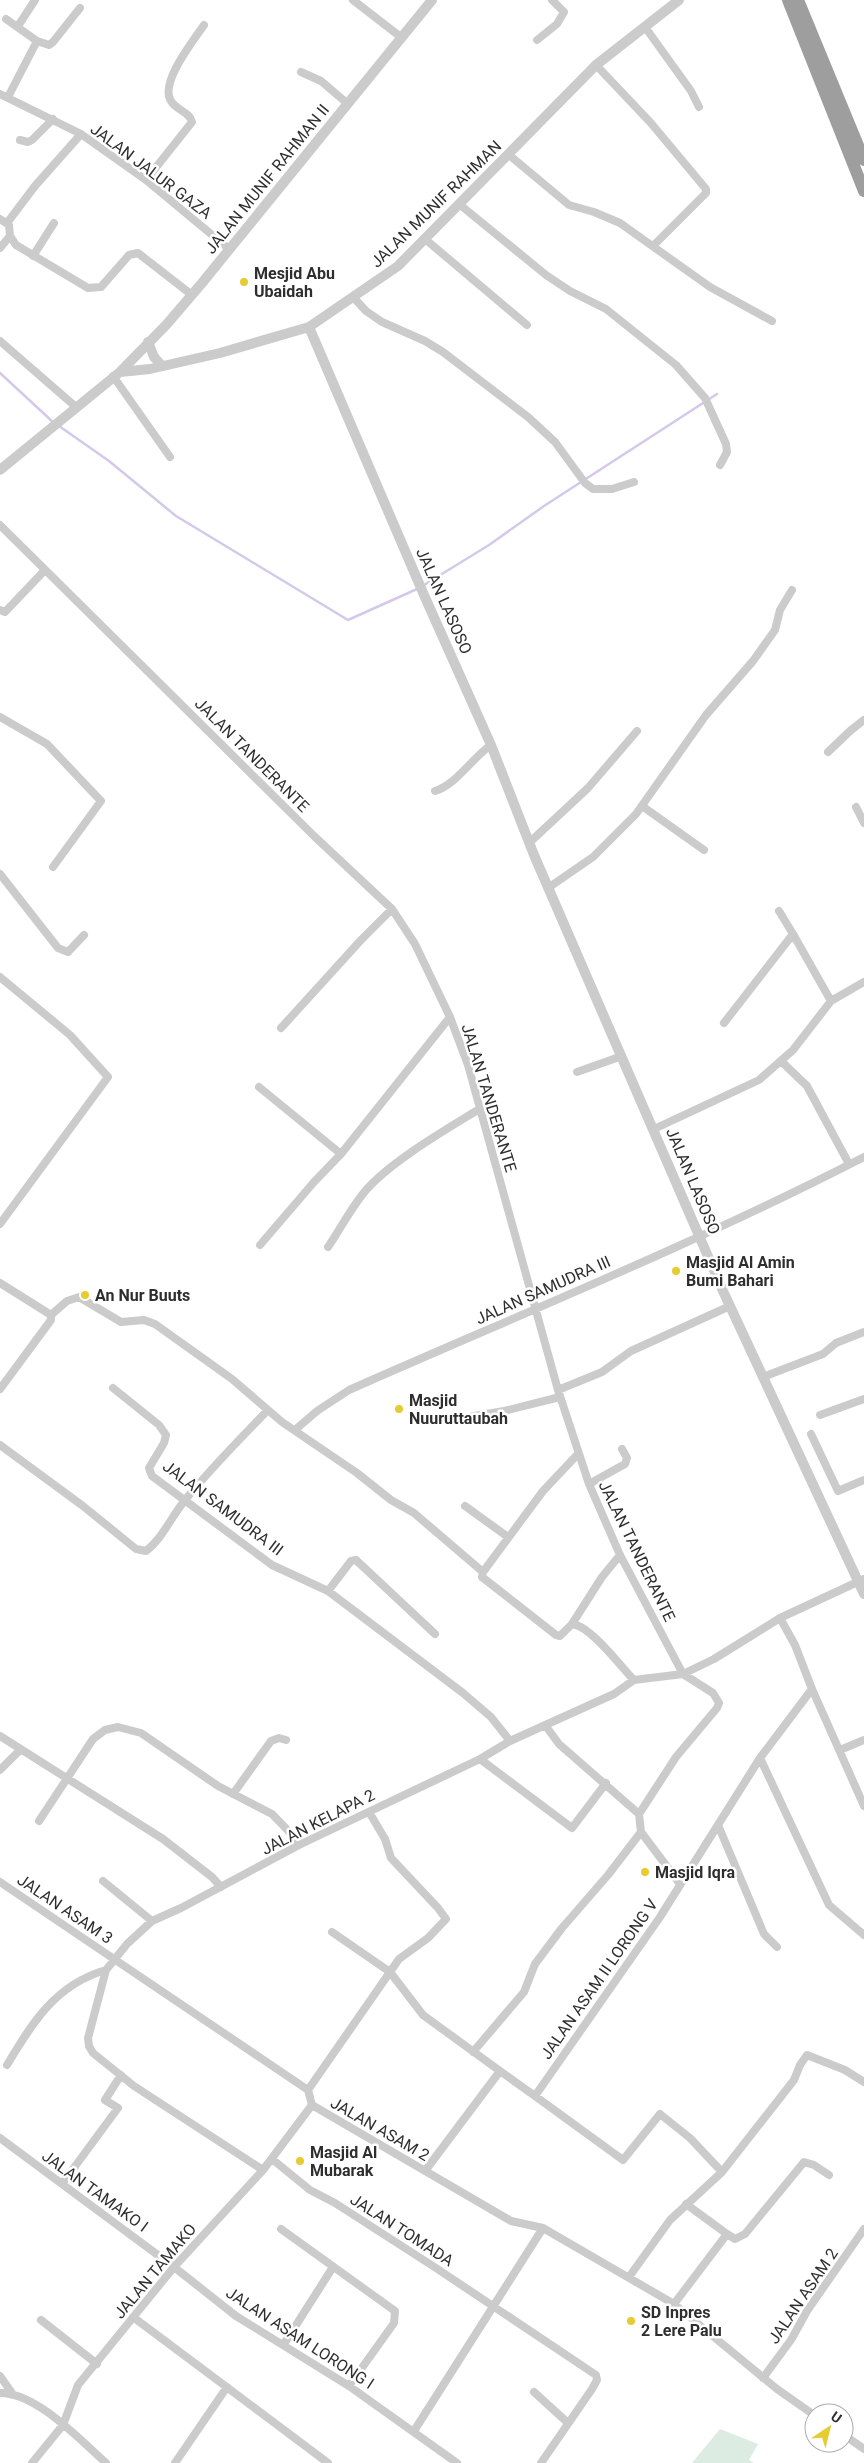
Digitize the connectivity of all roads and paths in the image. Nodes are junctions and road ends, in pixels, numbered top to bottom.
1 (35, 0) edge
2 (353, 0) edge
3 (432, 0) edge
4 (552, 0) edge
5 (679, 0) edge
6 (788, 0) edge
7 (798, 0) edge
8 (80, 8) dead end
9 (6, 19) dead end
10 (204, 25) dead end
11 (18, 26) junction
12 (645, 26) junction
13 (402, 38) junction
14 (537, 40) dead end
15 (37, 42) junction
16 (596, 65) junction
17 (301, 72) dead end
18 (0, 94) edge
19 (8, 97) junction
20 (348, 104) junction
21 (699, 107) dead end
22 (53, 119) junction
23 (81, 134) junction
24 (20, 140) dead end
25 (508, 154) junction
26 (864, 160) edge
27 (146, 180) junction
28 (864, 191) edge
29 (459, 204) junction
30 (3, 221) edge
31 (54, 223) dead end
32 (10, 236) junction
33 (425, 239) junction
34 (653, 246) junction
35 (0, 248) edge
36 (229, 249) junction
37 (33, 256) junction
38 (192, 294) junction
39 (353, 297) junction
40 (772, 321) dead end
41 (527, 325) dead end
42 (309, 327) junction
43 (0, 341) edge
44 (148, 342) junction
45 (162, 366) junction
46 (117, 374) junction
47 (76, 407) junction
48 (170, 457) dead end
49 (720, 465) dead end
50 (0, 470) edge
51 (634, 482) dead end
52 (0, 525) edge
53 (45, 570) junction
54 (792, 590) dead end
55 (0, 610) edge
56 (0, 717) edge
57 (864, 720) edge
58 (638, 731) dead end
59 (491, 745) junction
60 (828, 752) dead end
61 (435, 791) dead end
62 (642, 806) junction
63 (856, 807) dead end
64 (864, 823) edge
65 (528, 843) junction
66 (704, 850) dead end
67 (53, 867) dead end
68 (0, 874) edge
69 (548, 888) junction
70 (392, 909) junction
71 (779, 911) dead end
72 (793, 934) junction
73 (84, 936) dead end
74 (0, 977) edge
75 (864, 982) edge
76 (831, 1001) junction
77 (450, 1017) junction
78 (724, 1023) dead end
79 (281, 1028) dead end
80 (622, 1056) junction
81 (782, 1062) junction
82 (578, 1072) dead end
83 (259, 1087) dead end
84 (480, 1108) junction
85 (654, 1129) junction
86 (341, 1154) junction
87 (864, 1157) edge
88 (849, 1164) junction
89 (0, 1224) edge
90 (700, 1236) junction
91 (260, 1245) dead end
92 (328, 1247) dead end
93 (0, 1283) edge
94 (730, 1306) junction
95 (534, 1308) junction
96 (50, 1315) junction
97 (864, 1332) edge
98 (762, 1377) junction
99 (113, 1388) dead end
100 (0, 1389) edge
101 (559, 1394) junction
102 (864, 1399) edge
103 (267, 1411) junction
104 (820, 1415) dead end
105 (463, 1418) dead end
106 (296, 1430) junction
107 (811, 1434) dead end
108 (0, 1445) edge
109 (622, 1449) dead end
110 (577, 1455) junction
111 (864, 1480) edge
112 (589, 1484) junction
113 (184, 1501) junction
114 (465, 1506) dead end
115 (508, 1538) junction
116 (620, 1555) junction
117 (483, 1572) junction
118 (861, 1580) edge
119 (328, 1591) junction
120 (864, 1594) edge
121 (780, 1618) junction
122 (572, 1624) junction
123 (435, 1634) dead end
124 (683, 1674) junction
125 (634, 1680) junction
126 (812, 1689) junction
127 (545, 1726) junction
128 (0, 1736) edge
129 (286, 1740) dead end
130 (864, 1740) edge
131 (510, 1741) junction
132 (20, 1750) junction
133 (840, 1750) junction
134 (760, 1758) junction
135 (480, 1759) junction
136 (0, 1770) edge
137 (66, 1778) junction
138 (606, 1783) junction
139 (233, 1794) junction
140 (864, 1806) edge
141 (369, 1812) junction
142 (639, 1814) junction
143 (39, 1821) dead end
144 (718, 1825) junction
145 (641, 1832) junction
146 (301, 1844) junction
147 (103, 1881) dead end
148 (0, 1882) edge
149 (680, 1884) junction
150 (221, 1887) junction
151 (152, 1921) junction
152 (332, 1932) dead end
153 (864, 1935) edge
154 (777, 1947) dead end
155 (114, 1958) junction
156 (106, 1970) junction
157 (390, 1972) junction
158 (473, 2052) junction
159 (7, 2065) dead end
160 (500, 2071) junction
161 (121, 2075) junction
162 (864, 2082) edge
163 (308, 2090) junction
164 (535, 2096) junction
165 (312, 2105) junction
166 (0, 2138) edge
167 (272, 2159) junction
168 (263, 2170) junction
169 (425, 2171) junction
170 (722, 2172) junction
171 (829, 2175) dead end
172 (62, 2184) junction
173 (686, 2204) junction
174 (543, 2228) junction
175 (281, 2229) dead end
176 (864, 2229) edge
177 (727, 2234) junction
178 (174, 2266) junction
179 (333, 2267) junction
180 (629, 2277) junction
181 (674, 2304) junction
182 (492, 2308) junction
183 (134, 2317) junction
184 (41, 2320) dead end
185 (284, 2344) junction
186 (97, 2364) junction
187 (0, 2376) edge
188 (763, 2378) junction
189 (349, 2386) junction
190 (227, 2387) junction
191 (534, 2392) dead end
192 (0, 2393) edge
193 (12, 2393) junction
194 (804, 2408) edge
195 (568, 2423) junction
196 (63, 2425) junction
197 (414, 2430) junction
198 (32, 2463) edge
199 (106, 2463) edge
200 (175, 2463) edge
201 (328, 2463) edge
202 (457, 2463) edge
203 (541, 2463) edge

1 - 11 street
2 - 13 street
3 - 13 street, JALAN MUNIF RAHMAN II
4 - 14 street
5 - 12 street, JALAN MUNIF RAHMAN
6 - 28 highway
7 - 26 highway
8 - 15 street
9 - 11 street
10 - 27 street
11 - 15 street
12 - 16 street, JALAN MUNIF RAHMAN
12 - 21 street
13 - 20 street, JALAN MUNIF RAHMAN II
15 - 19 street
16 - 25 street, JALAN MUNIF RAHMAN
16 - 34 street
17 - 20 street
18 - 19 street, JALAN JALUR GAZA
19 - 22 street, JALAN JALUR GAZA
20 - 36 street, JALAN MUNIF RAHMAN II
22 - 23 street, JALAN JALUR GAZA
22 - 24 street
23 - 27 street, JALAN JALUR GAZA
23 - 30 street
25 - 29 street, JALAN MUNIF RAHMAN
25 - 34 street
27 - 36 street, JALAN JALUR GAZA
29 - 33 street, JALAN MUNIF RAHMAN
29 - 49 street
30 - 32 street
31 - 37 street
32 - 35 street
32 - 37 street
33 - 39 street, JALAN MUNIF RAHMAN
33 - 41 street
34 - 40 street
36 - 38 street, JALAN MUNIF RAHMAN II
37 - 38 street
38 - 44 street, JALAN MUNIF RAHMAN II
39 - 42 street, JALAN MUNIF RAHMAN
39 - 51 street
42 - 45 street, JALAN MUNIF RAHMAN
42 - 59 street, JALAN LASOSO
43 - 47 street
44 - 45 street
44 - 46 street, JALAN MUNIF RAHMAN II
45 - 46 street, JALAN MUNIF RAHMAN
46 - 47 street
46 - 48 street
47 - 50 street
52 - 53 street, JALAN TANDERANTE
53 - 55 street
53 - 70 street, JALAN TANDERANTE
54 - 62 street
56 - 67 street
57 - 60 street
58 - 65 street
59 - 61 street
59 - 65 street, JALAN LASOSO
62 - 66 street
62 - 69 street
63 - 64 street
65 - 69 street, JALAN LASOSO
68 - 73 street
69 - 80 street, JALAN LASOSO
70 - 77 street, JALAN TANDERANTE
70 - 79 street
71 - 72 street
72 - 76 street
72 - 78 street
74 - 89 street
75 - 76 street
76 - 81 street
77 - 84 street, JALAN TANDERANTE
77 - 86 street
80 - 82 street
80 - 85 street, JALAN LASOSO
81 - 85 street
81 - 88 street
83 - 86 street
84 - 92 street
84 - 95 street, JALAN TANDERANTE
85 - 90 street, JALAN LASOSO
86 - 91 street
87 - 88 street, JALAN SAMUDRA III
88 - 90 street, JALAN SAMUDRA III
90 - 94 street, JALAN LASOSO
90 - 95 street, JALAN SAMUDRA III
93 - 96 street
94 - 98 street, JALAN LASOSO
94 - 101 street
95 - 101 street, JALAN TANDERANTE
95 - 106 street, JALAN SAMUDRA III
96 - 100 street
96 - 103 street
97 - 98 street
98 - 118 street, JALAN LASOSO
99 - 113 street, JALAN SAMUDRA III
101 - 105 street
101 - 110 street, JALAN TANDERANTE
102 - 104 street
103 - 106 street
103 - 113 street
106 - 117 street
107 - 111 street
108 - 113 street
109 - 112 street
110 - 112 street, JALAN TANDERANTE
110 - 115 street
112 - 116 street, JALAN TANDERANTE
113 - 119 street, JALAN SAMUDRA III
114 - 115 street
115 - 117 street
116 - 122 street
116 - 124 street, JALAN TANDERANTE
117 - 122 street
118 - 120 street, JALAN LASOSO
118 - 121 street, JALAN KELAPA 2
119 - 123 street
119 - 131 street, JALAN SAMUDRA III
121 - 124 street, JALAN KELAPA 2
121 - 126 street
122 - 125 street
124 - 125 street, JALAN KELAPA 2
124 - 142 street
125 - 127 street, JALAN KELAPA 2
126 - 133 street
126 - 134 street, JALAN ASAM II LORONG V
127 - 131 street, JALAN KELAPA 2
127 - 138 street
128 - 132 street
129 - 139 street
130 - 133 street
131 - 135 street, JALAN KELAPA 2
132 - 136 street
132 - 137 street
133 - 140 street
134 - 144 street, JALAN ASAM II LORONG V
134 - 153 street
135 - 138 street
135 - 141 street, JALAN KELAPA 2
137 - 139 street
137 - 143 street
137 - 150 street
138 - 142 street
139 - 146 street
141 - 146 street, JALAN KELAPA 2
141 - 157 street
142 - 145 street
144 - 149 street, JALAN ASAM II LORONG V
144 - 154 street
145 - 149 street
145 - 158 street
146 - 150 street, JALAN KELAPA 2
147 - 151 street
148 - 155 street, JALAN ASAM 3
149 - 164 street, JALAN ASAM II LORONG V
150 - 151 street, JALAN KELAPA 2
151 - 155 street, JALAN KELAPA 2
152 - 157 street
155 - 156 street, JALAN KELAPA 2
155 - 163 street
156 - 159 street
156 - 161 street, JALAN KELAPA 2
157 - 158 street
157 - 163 street
158 - 160 street
160 - 164 street
160 - 169 street
161 - 168 street
161 - 172 street
162 - 170 street
163 - 165 street, JALAN ASAM 2
164 - 170 street
165 - 167 street, JALAN TAMAKO
165 - 169 street, JALAN ASAM 2
166 - 172 street, JALAN TAMAKO I
167 - 168 street, JALAN TAMAKO
167 - 182 street, JALAN TOMADA
168 - 178 street, JALAN TAMAKO
169 - 174 street, JALAN ASAM 2
170 - 173 street
171 - 177 street
172 - 178 street, JALAN TAMAKO I
173 - 177 street
173 - 180 street
174 - 180 street, JALAN ASAM 2
174 - 182 street
175 - 179 street
176 - 188 street, JALAN ASAM 2
177 - 181 street
178 - 183 street, JALAN TAMAKO
178 - 185 street, JALAN ASAM LORONG I
179 - 185 street
179 - 189 street
180 - 181 street, JALAN ASAM 2
181 - 188 street, JALAN ASAM 2
182 - 195 street, JALAN TOMADA
182 - 197 street
183 - 186 street, JALAN TAMAKO
183 - 190 street
184 - 186 street
185 - 189 street, JALAN ASAM LORONG I
186 - 196 street, JALAN TAMAKO
187 - 193 street
188 - 194 street, JALAN ASAM 2
189 - 197 street, JALAN ASAM LORONG I
190 - 200 street
190 - 201 street
191 - 195 street
192 - 193 street
193 - 196 street
195 - 203 street
196 - 198 street, JALAN TAMAKO
196 - 199 street
197 - 202 street, JALAN ASAM LORONG I

